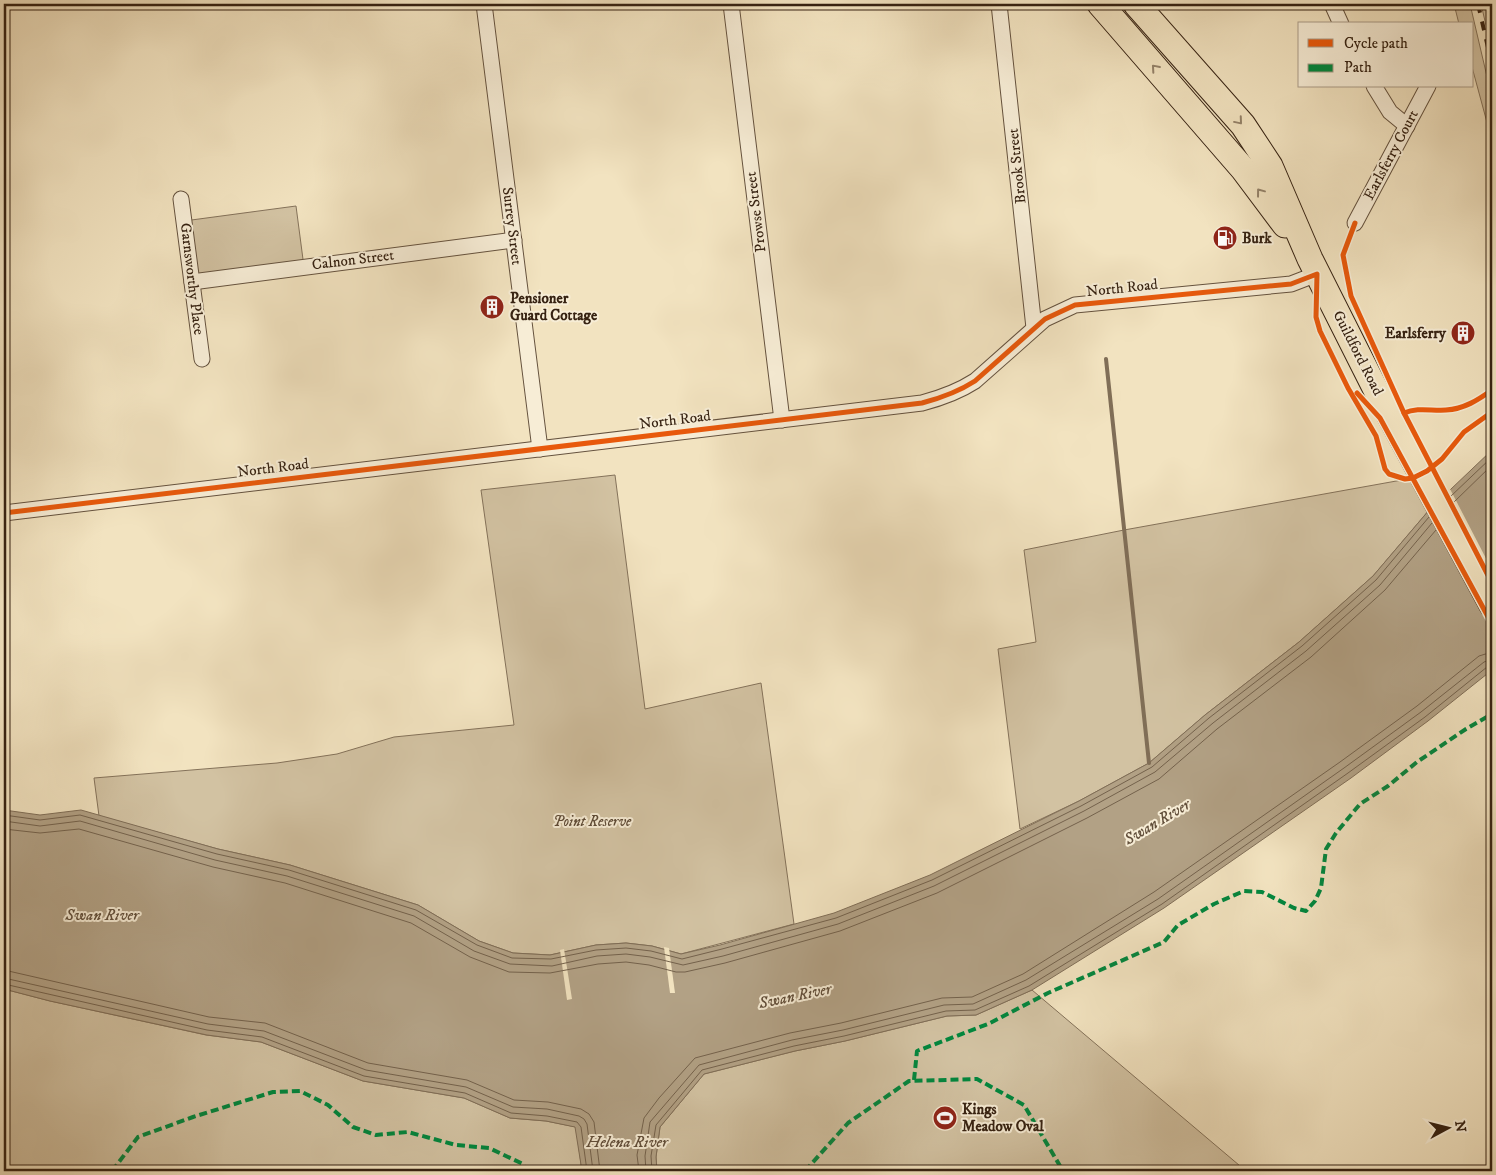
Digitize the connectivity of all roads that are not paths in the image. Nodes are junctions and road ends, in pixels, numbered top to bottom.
1 (484, 4) edge
2 (731, 4) edge
3 (1000, 4) edge
4 (1100, 4) edge
5 (1136, 4) edge
6 (1332, 4) edge
7 (1340, 22) edge
8 (1375, 88) edge
9 (1427, 88) edge
10 (1407, 126) junction
11 (181, 199) dead end
12 (1355, 223) dead end
13 (514, 240) junction
14 (1314, 267) junction
15 (192, 282) junction
16 (1034, 328) junction
17 (202, 358) dead end
18 (782, 420) junction
19 (540, 449) junction
20 (4, 513) edge
21 (1492, 605) edge

1 - 13 street, Surrey Street
2 - 18 street, Prowse Street
3 - 16 street, Brook Street
14 -> 4 highway, Guildford Road
5 -> 14 highway, Guildford Road
6 - 7 street
8 - 10 street
9 - 10 street, Earlsferry Court
10 - 12 street, Earlsferry Court
11 - 15 street, Garnsworthy Place
13 - 15 street, Calnon Street
13 - 19 street, Surrey Street
14 - 16 street, North Road
14 - 21 highway, Guildford Road
15 - 17 street, Garnsworthy Place
16 - 18 street, North Road
18 - 19 street, North Road
19 - 20 street, North Road

